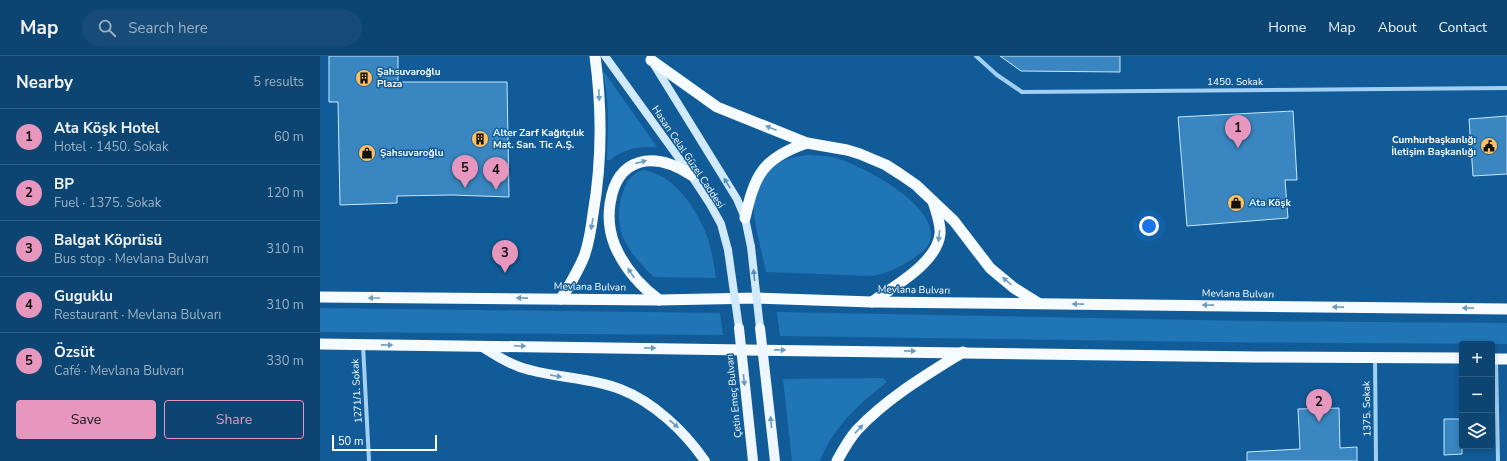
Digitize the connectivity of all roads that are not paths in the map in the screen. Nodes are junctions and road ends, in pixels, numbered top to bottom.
1 (595, 56) edge
2 (605, 56) edge
3 (976, 56) edge
4 (650, 58) edge
5 (1507, 88) edge
6 (807, 143) junction
7 (691, 175) junction
8 (932, 199) junction
9 (745, 218) junction
10 (320, 297) edge
11 (561, 299) junction
12 (659, 300) junction
13 (872, 302) junction
14 (1038, 304) junction
15 (1507, 309) edge
16 (739, 328) joint
17 (760, 328) joint
18 (320, 344) edge
19 (363, 344) junction
20 (481, 346) junction
21 (964, 352) junction
22 (1375, 357) junction
23 (1459, 358) edge
24 (1498, 359) edge
25 (369, 461) edge
26 (706, 461) edge
27 (753, 461) edge
28 (775, 461) edge
29 (837, 461) edge
30 (1376, 461) edge
31 (1498, 461) edge

1 -> 11 highway
2 - 7 main road, Hasan Celal Güzel Caddesi
3 - 5 street, 1450. Sokak
6 -> 4 highway
9 -> 4 main road, Hasan Celal Güzel Caddesi
6 - 8 highway
6 - 9 highway
12 -> 7 highway
7 - 16 main road, Hasan Celal Güzel Caddesi, bridge
8 -> 13 highway
14 -> 8 highway
17 -> 9 main road, Hasan Celal Güzel Caddesi, bridge
11 -> 10 highway, Mevlana Bulvarı
11 - 12 highway, Mevlana Bulvarı
12 - 13 highway, Mevlana Bulvarı
13 - 14 highway, Mevlana Bulvarı
15 -> 14 highway, Mevlana Bulvarı
16 -> 27 main road, Çetin Emeç Bulvarı, bridge
28 -> 17 main road, bridge
18 - 19 highway
19 -> 20 highway
19 - 25 street, 1271/1. Sokak
20 -> 21 highway
20 -> 26 main road
21 - 22 highway
29 -> 21 highway
22 - 23 highway
22 - 30 street, 1375. Sokak
24 - 31 street

